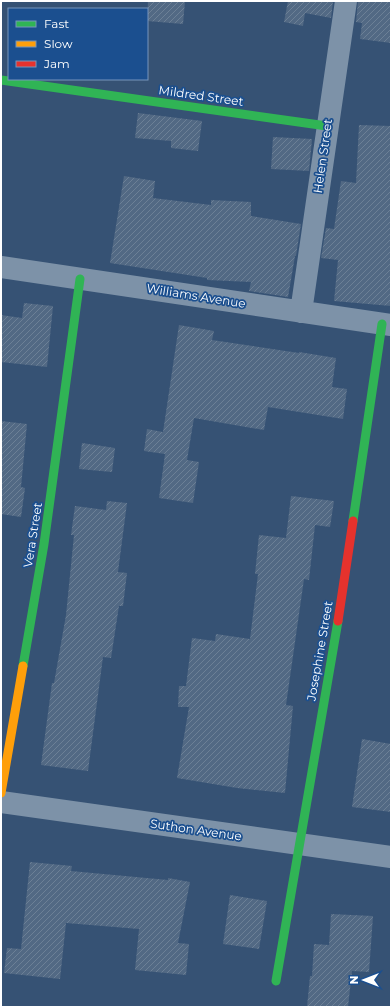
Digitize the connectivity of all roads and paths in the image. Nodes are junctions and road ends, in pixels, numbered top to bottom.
1 (346, 1) edge
2 (1, 80) edge
3 (327, 126) junction
4 (1, 267) edge
5 (80, 279) junction
6 (301, 312) junction
7 (387, 324) edge
8 (1, 793) edge
9 (1, 802) edge
10 (300, 844) junction
11 (391, 857) edge
12 (276, 981) dead end

1 - 3 street, Helen Street
2 - 3 street, Mildred Street
3 - 6 street, Helen Street
4 - 5 street, Williams Avenue
5 - 6 street, Williams Avenue
5 - 8 street, Vera Street
6 - 7 street, Williams Avenue
7 - 10 street, Josephine Street
9 - 10 street, Suthon Avenue
10 - 11 street, Suthon Avenue
10 - 12 street, Josephine Street

